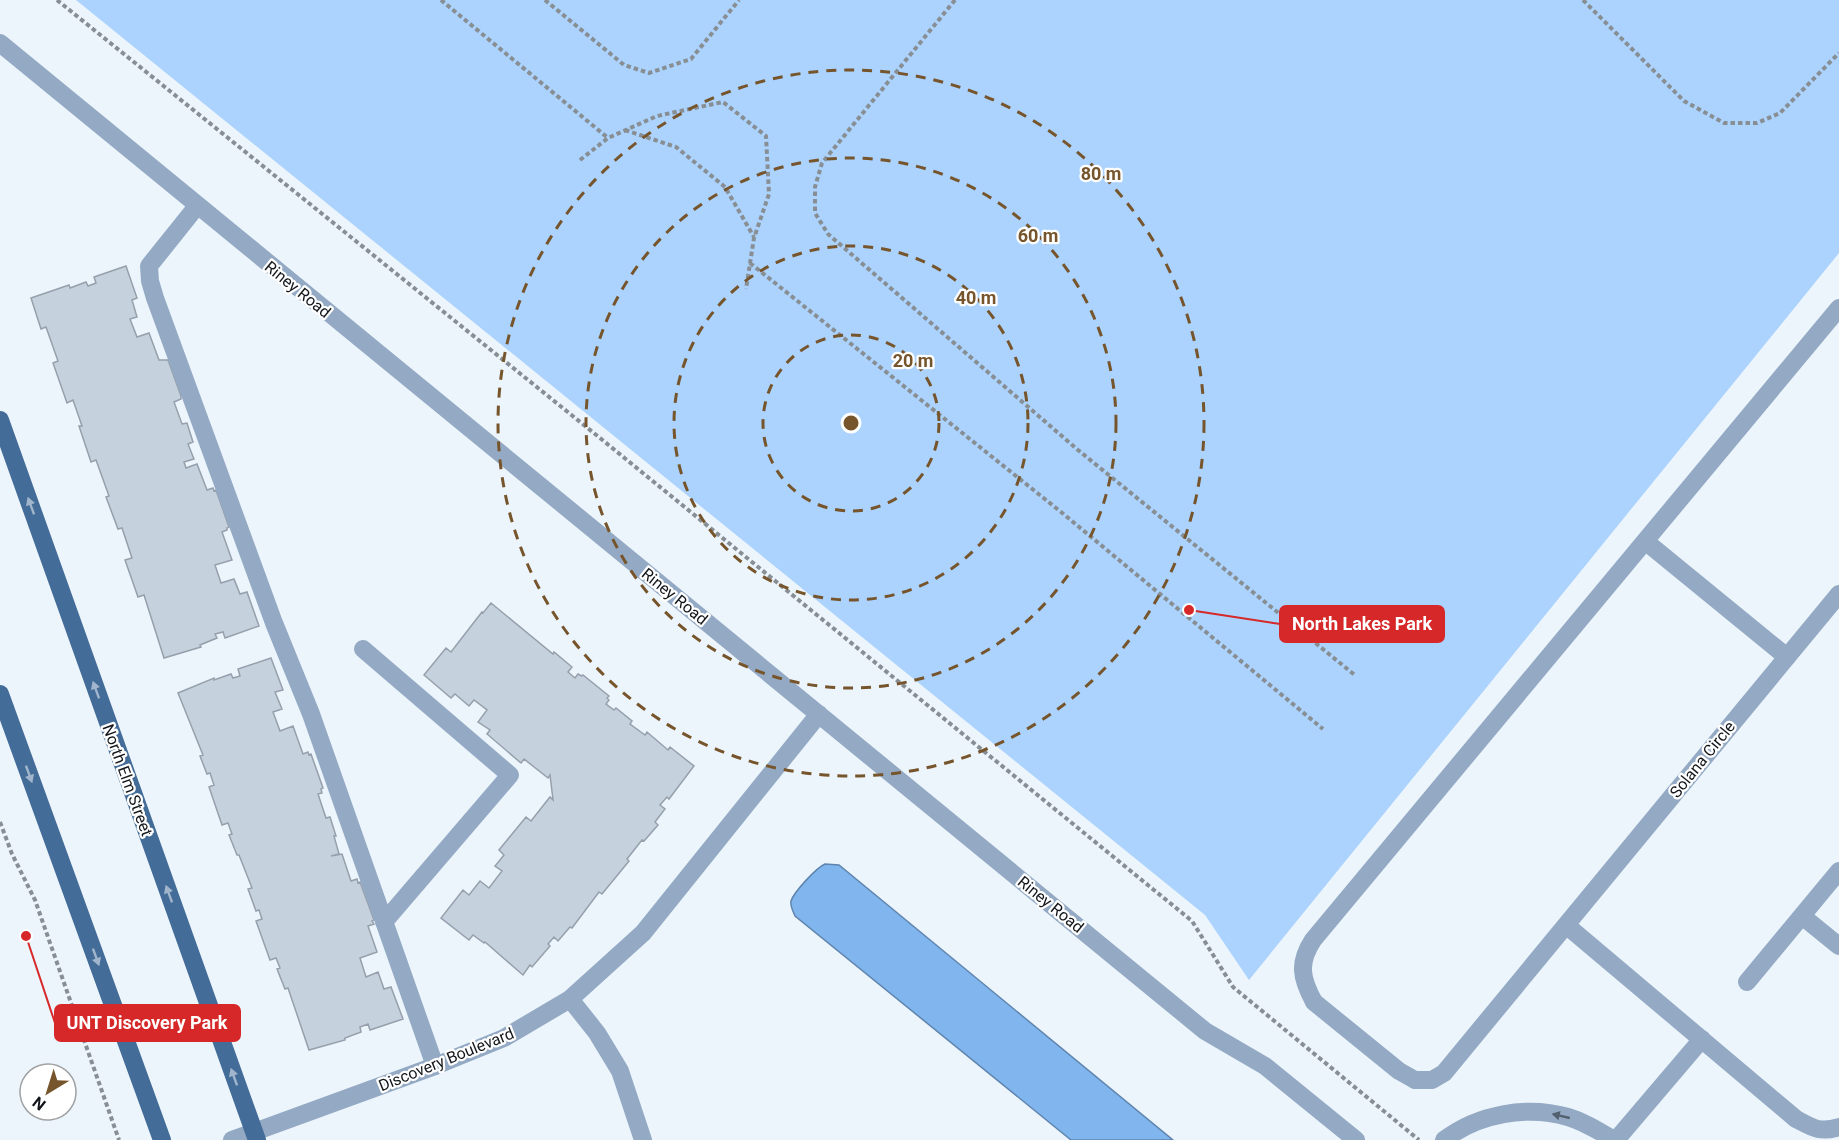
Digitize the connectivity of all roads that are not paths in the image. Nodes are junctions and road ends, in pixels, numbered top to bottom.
1 (0, 43) edge
2 (197, 206) junction
3 (1839, 308) edge
4 (0, 420) edge
5 (1645, 541) junction
6 (1839, 594) edge
7 (363, 649) dead end
8 (1787, 657) junction
9 (0, 694) edge
10 (819, 714) junction
11 (1839, 871) edge
12 (1802, 915) junction
13 (384, 922) junction
14 (1566, 925) junction
15 (1839, 946) edge
16 (1747, 982) dead end
17 (570, 999) junction
18 (1702, 1038) junction
19 (435, 1066) junction
20 (1831, 1132) edge
21 (255, 1136) edge
22 (162, 1140) edge
23 (232, 1140) edge
24 (643, 1140) edge
25 (1356, 1140) edge
26 (1444, 1140) edge
27 (1615, 1140) edge

1 - 2 street, Riney Road
2 - 10 street, Riney Road
2 - 13 street
3 - 5 street
21 -> 4 main road, North Elm Street
5 - 8 street
5 - 14 street, Solana Circle
6 - 8 street, Solana Circle
7 - 13 street
8 - 14 street, Solana Circle
9 -> 22 main road
10 - 17 street, Discovery Boulevard
10 - 25 street, Riney Road
11 - 12 street
12 - 15 street
12 - 16 street
13 - 19 street
14 - 18 street
17 - 19 street, Discovery Boulevard
17 - 24 street
18 - 20 street
18 - 27 street
19 - 21 street, Discovery Boulevard
21 - 23 street, Discovery Boulevard
27 -> 26 street

